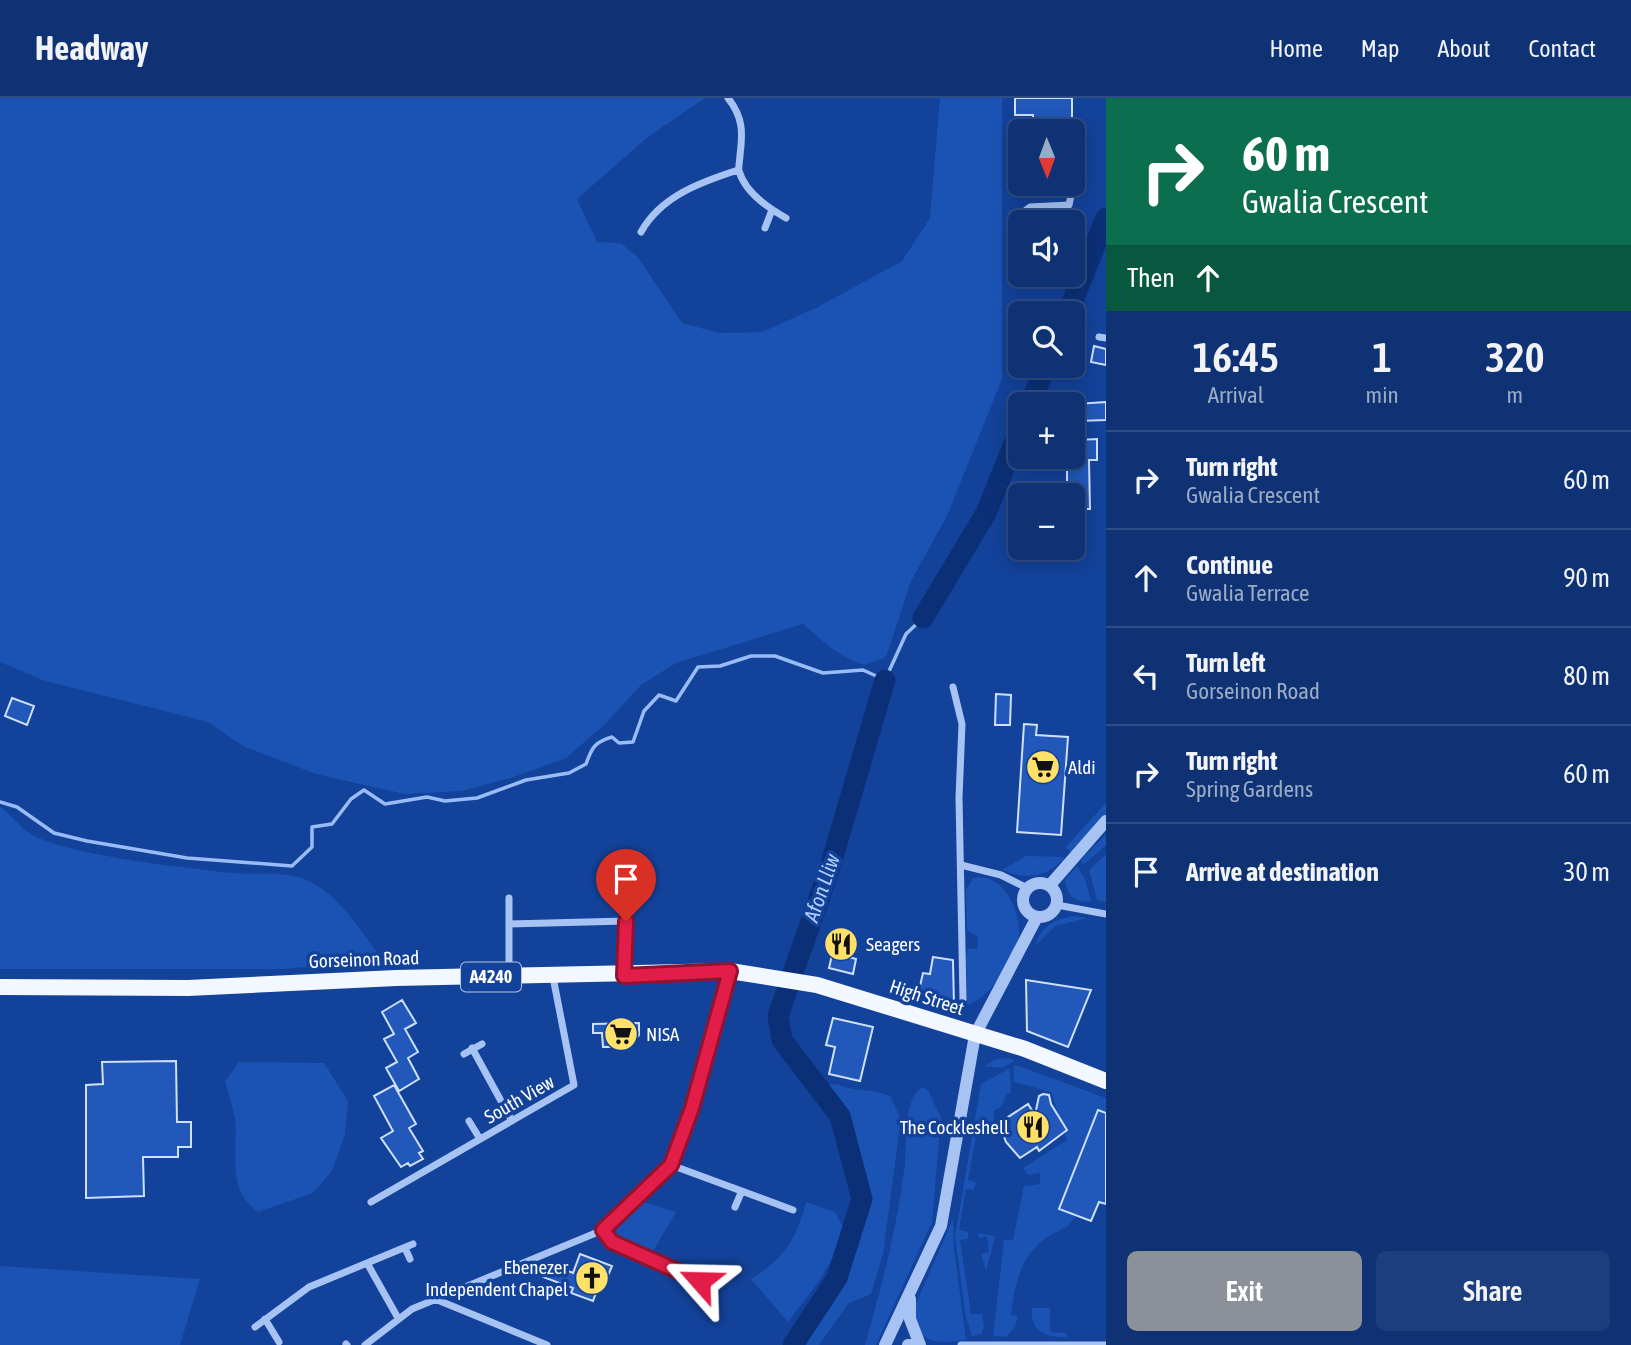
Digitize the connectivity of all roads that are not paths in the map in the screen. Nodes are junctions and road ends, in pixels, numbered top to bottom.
1 (728, 98) edge
2 (738, 170) junction
3 (1071, 196) edge
4 (772, 210) junction
5 (1026, 210) edge
6 (640, 215) dead end
7 (786, 218) dead end
8 (648, 220) junction
9 (765, 228) dead end
10 (641, 232) dead end
11 (953, 687) dead end
12 (1106, 821) edge
13 (961, 865) junction
14 (1050, 885) junction
15 (1027, 888) junction
16 (509, 898) dead end
17 (626, 900) dead end
18 (1057, 905) junction
19 (1106, 914) edge
20 (1037, 917) junction
21 (626, 921) junction
22 (509, 923) junction
23 (730, 971) junction
24 (624, 976) junction
25 (509, 977) junction
26 (553, 977) junction
27 (0, 987) edge
28 (963, 999) dead end
29 (975, 1035) junction
30 (482, 1044) dead end
31 (472, 1048) junction
32 (464, 1054) dead end
33 (1106, 1081) edge
34 (470, 1121) dead end
35 (512, 1121) junction
36 (480, 1139) junction
37 (671, 1165) junction
38 (379, 1186) dead end
39 (741, 1193) junction
40 (384, 1194) junction
41 (371, 1202) dead end
42 (735, 1207) dead end
43 (793, 1210) dead end
44 (603, 1230) junction
45 (413, 1244) dead end
46 (405, 1248) junction
47 (410, 1259) dead end
48 (367, 1263) junction
49 (700, 1292) dead end
50 (911, 1292) junction
51 (435, 1299) junction
52 (398, 1318) junction
53 (265, 1319) junction
54 (255, 1327) dead end
55 (279, 1342) dead end
56 (975, 1344) edge
57 (365, 1345) edge
58 (547, 1345) edge
59 (885, 1345) edge
60 (920, 1345) edge
61 (961, 1345) edge
62 (1106, 1345) edge

1 - 2 street
2 - 4 street
2 - 8 street
3 - 5 street
4 - 7 street
4 - 9 street
6 - 8 street
8 - 10 street
11 - 13 street
12 - 14 street
13 - 15 street
13 - 28 street
14 - 15 street
14 - 18 street
15 - 20 street
16 - 22 street
17 - 21 street
18 - 19 street
18 - 20 street
20 - 29 street
21 - 22 street
21 - 24 street
22 - 25 street
23 - 24 main road, Gorseinon Road / A4240
23 - 29 main road, High Street / A4240
23 - 37 street
24 - 26 main road, Gorseinon Road / A4240
25 - 26 main road, Gorseinon Road / A4240
25 - 27 main road, Gorseinon Road / A4240
26 - 35 street, South View
29 - 33 main road, High Street / A4240
29 - 50 street
30 - 31 street
31 - 32 street
31 - 35 street
34 - 36 street
35 - 36 street, South View
36 - 40 street, South View
37 - 39 street
37 - 44 street
38 - 40 street
39 - 42 street
39 - 43 street
40 - 41 street, South View
44 - 49 street
44 - 51 street
45 - 46 street
46 - 47 street
46 - 48 street
48 - 52 street
48 - 53 street
50 - 59 street
50 - 60 street
51 - 52 street
51 - 58 street
52 - 57 street
53 - 54 street
53 - 55 street
56 - 61 street
56 - 62 street

